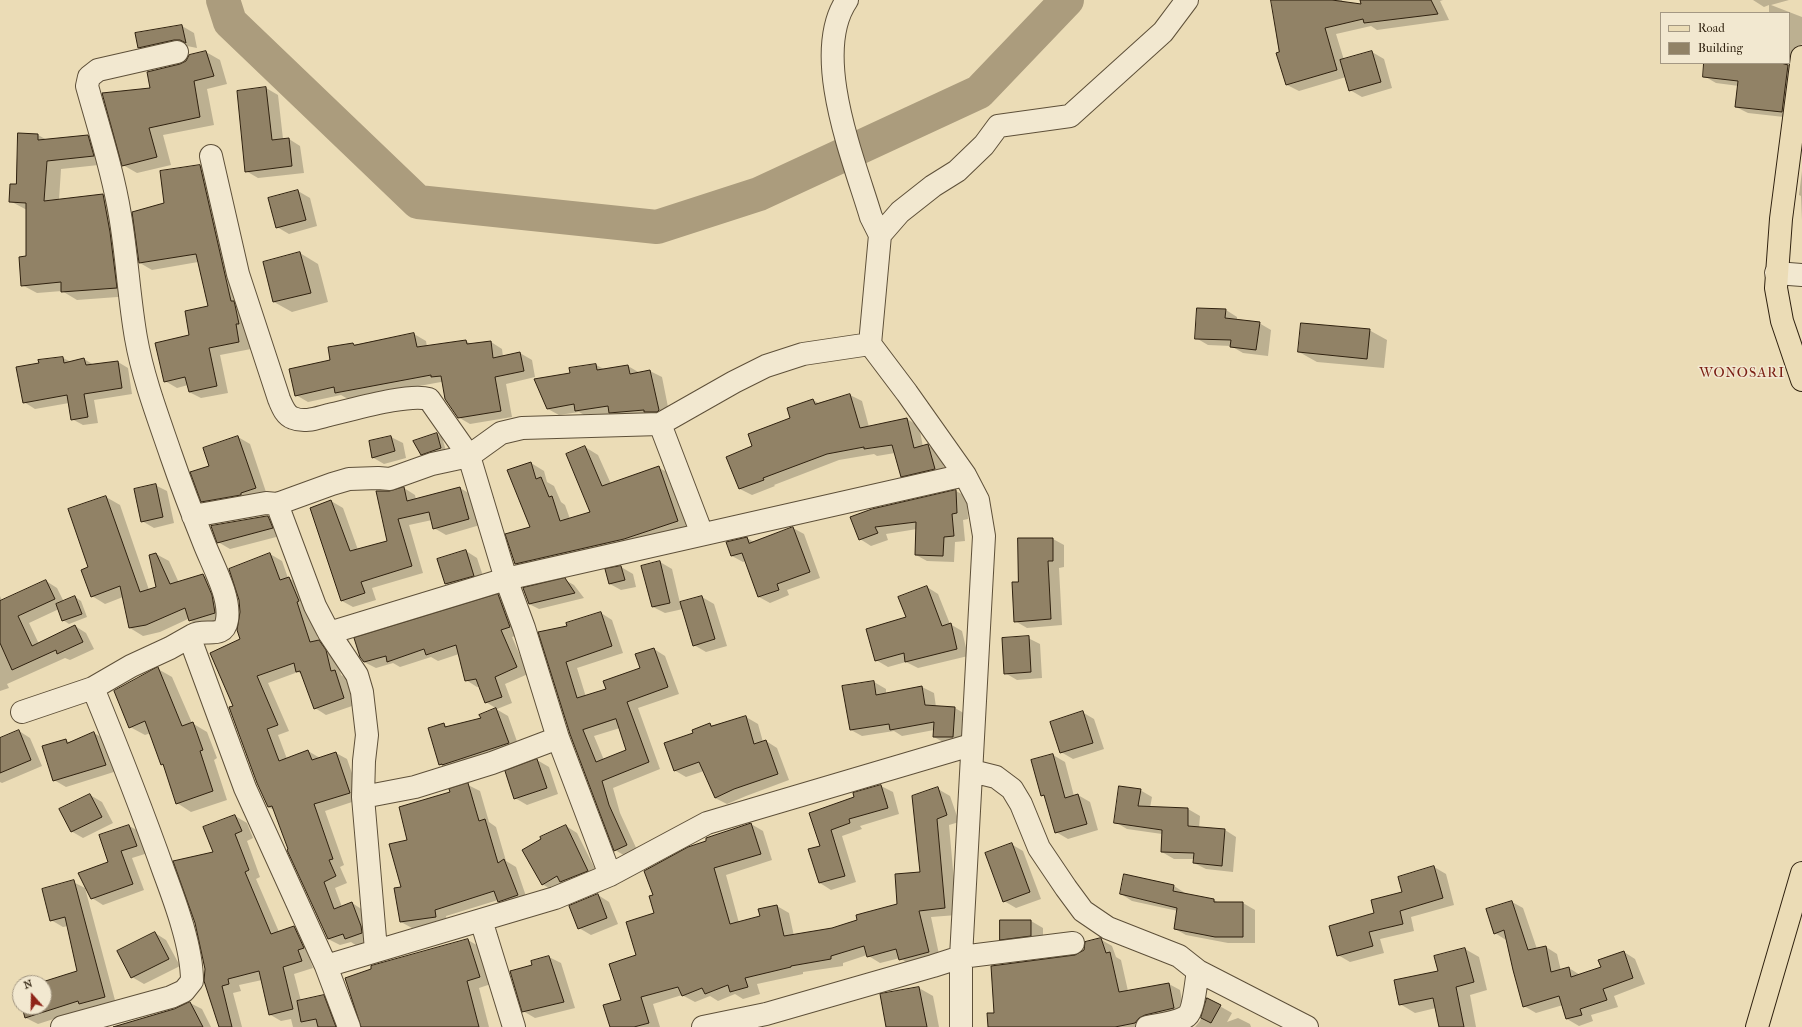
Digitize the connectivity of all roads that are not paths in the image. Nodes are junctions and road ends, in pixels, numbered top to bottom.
1 (847, 0) edge
2 (1187, 0) edge
3 (177, 52) dead end
4 (1802, 57) edge
5 (211, 156) dead end
6 (876, 226) junction
7 (1776, 273) junction
8 (1802, 275) edge
9 (870, 344) junction
10 (1802, 380) edge
11 (660, 424) junction
12 (469, 456) junction
13 (965, 475) junction
14 (277, 504) junction
15 (193, 516) junction
16 (702, 534) junction
17 (506, 579) junction
18 (329, 633) junction
19 (193, 635) junction
20 (93, 688) junction
21 (22, 712) dead end
22 (558, 738) junction
23 (971, 745) junction
24 (972, 771) junction
25 (363, 797) junction
26 (1802, 873) edge
27 (610, 875) junction
28 (481, 920) junction
29 (1073, 943) dead end
30 (376, 950) junction
31 (976, 954) junction
32 (326, 966) junction
33 (1198, 971) junction
34 (62, 1027) edge
35 (349, 1027) edge
36 (514, 1027) edge
37 (703, 1027) edge
38 (961, 1027) edge
39 (1147, 1027) edge
40 (1307, 1027) edge
41 (1757, 1027) edge

1 - 6 street
2 - 6 street
3 - 15 street
4 - 7 main road
5 - 12 street
6 - 9 street
7 - 8 street
7 - 10 main road
9 - 11 street
9 - 13 street
11 - 12 street
11 - 16 street
12 - 14 street
12 - 17 street
13 - 16 street
13 - 23 street
14 - 15 street
14 - 18 street
15 - 19 street
16 - 17 street
17 - 18 street
17 - 22 street
18 - 25 street
19 - 20 street
19 - 32 street
20 - 21 street
20 - 34 street
22 - 25 street
22 - 27 street
23 - 24 street
23 - 27 street
24 - 31 street
24 - 33 street
25 - 30 street
26 - 41 main road
27 - 28 street
28 - 30 street
28 - 36 street
29 - 31 street
30 - 32 street
31 - 37 street
31 - 38 street
32 - 35 street
33 - 39 street
33 - 40 street

